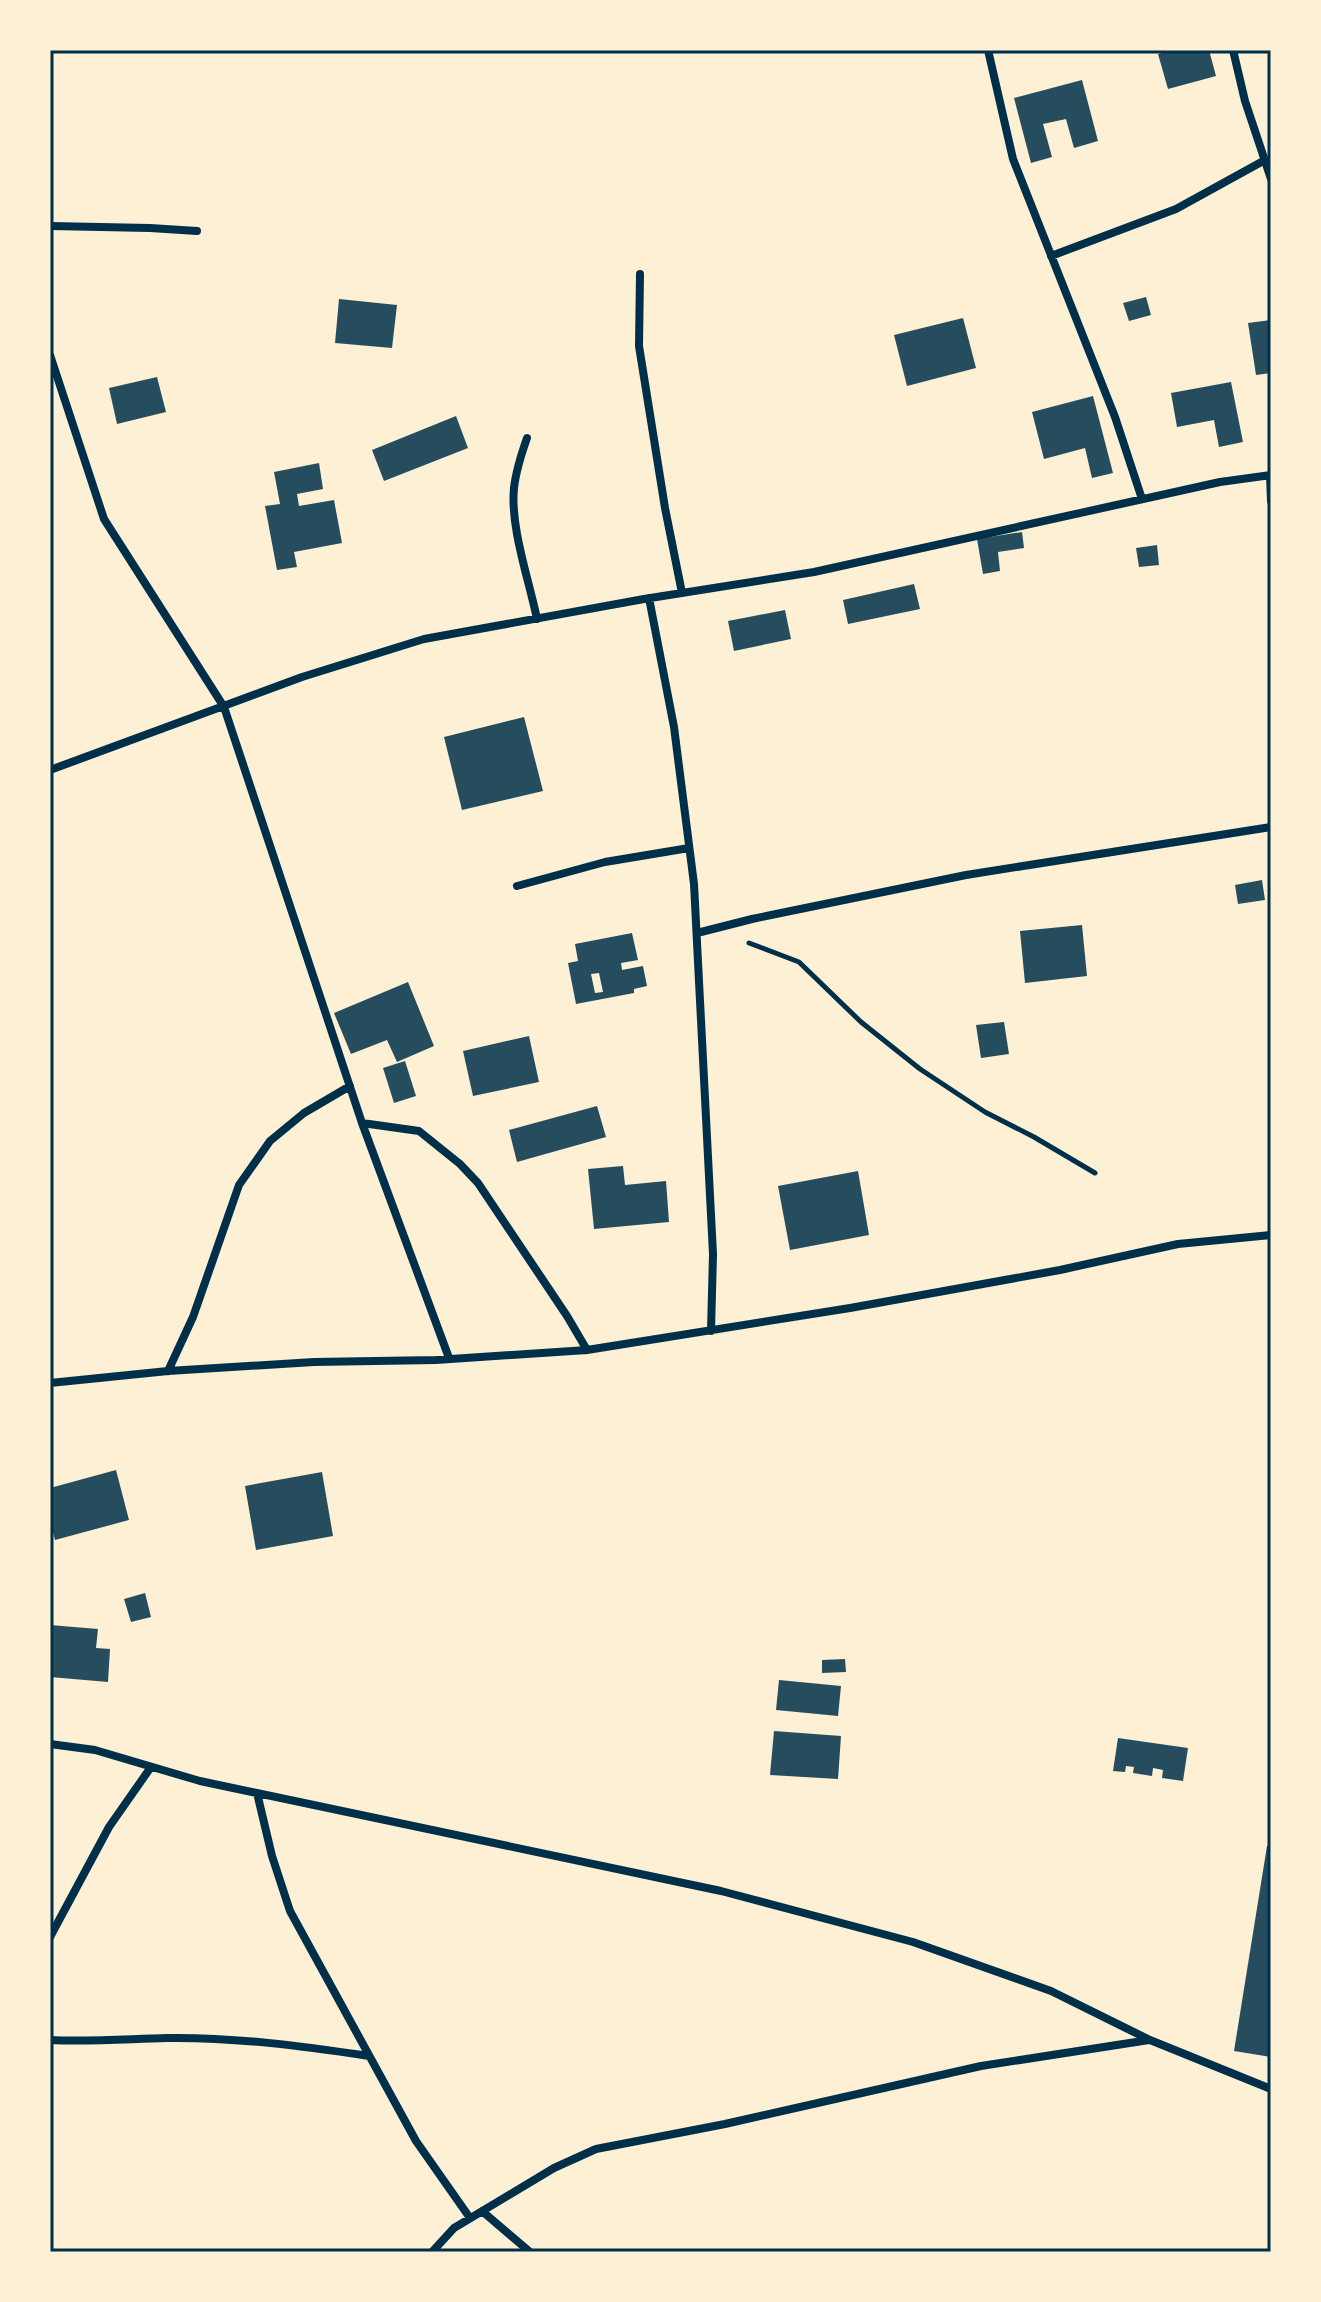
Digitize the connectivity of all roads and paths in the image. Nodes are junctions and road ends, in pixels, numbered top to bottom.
1 (988, 50) edge
2 (1233, 50) edge
3 (1265, 160) junction
4 (1271, 179) edge
5 (50, 226) edge
6 (197, 231) dead end
7 (1051, 256) junction
8 (640, 274) dead end
9 (50, 355) edge
10 (527, 438) dead end
11 (1271, 475) edge
12 (1142, 499) junction
13 (1271, 501) edge
14 (682, 593) junction
15 (649, 598) junction
16 (537, 619) junction
17 (224, 707) junction
18 (50, 770) edge
19 (1271, 827) edge
20 (689, 848) junction
21 (517, 886) dead end
22 (713, 930) junction
23 (697, 933) junction
24 (350, 1086) junction
25 (362, 1123) junction
26 (1095, 1173) dead end
27 (1271, 1235) edge
28 (711, 1331) junction
29 (587, 1350) junction
30 (449, 1358) junction
31 (168, 1371) junction
32 (50, 1383) edge
33 (50, 1744) edge
34 (151, 1767) junction
35 (257, 1793) junction
36 (50, 1937) edge
37 (50, 2040) edge
38 (1150, 2040) junction
39 (369, 2056) junction
40 (1271, 2089) edge
41 (482, 2211) junction
42 (470, 2218) junction
43 (432, 2252) edge
44 (530, 2252) edge

1 - 7 street
2 - 3 street
3 - 4 street
3 - 7 street
5 - 6 street
7 - 12 street
8 - 14 street
9 - 17 street
10 - 16 street
11 - 12 street
11 - 13 street
12 - 14 street
14 - 15 street
15 - 16 street
15 - 20 street
16 - 17 street
17 - 18 street
17 - 24 street
19 - 22 street
20 - 21 street
20 - 23 street
22 - 23 street
22 - 26 path
23 - 28 street
24 - 25 street
24 - 31 street
25 - 29 street
25 - 30 street
27 - 28 street
28 - 29 street
29 - 30 street
30 - 31 street
31 - 32 street
33 - 34 street
34 - 35 street
34 - 36 street
35 - 38 street
35 - 39 street
37 - 39 street
38 - 40 street
38 - 41 street
39 - 42 street
41 - 42 street
41 - 44 street
42 - 43 street

